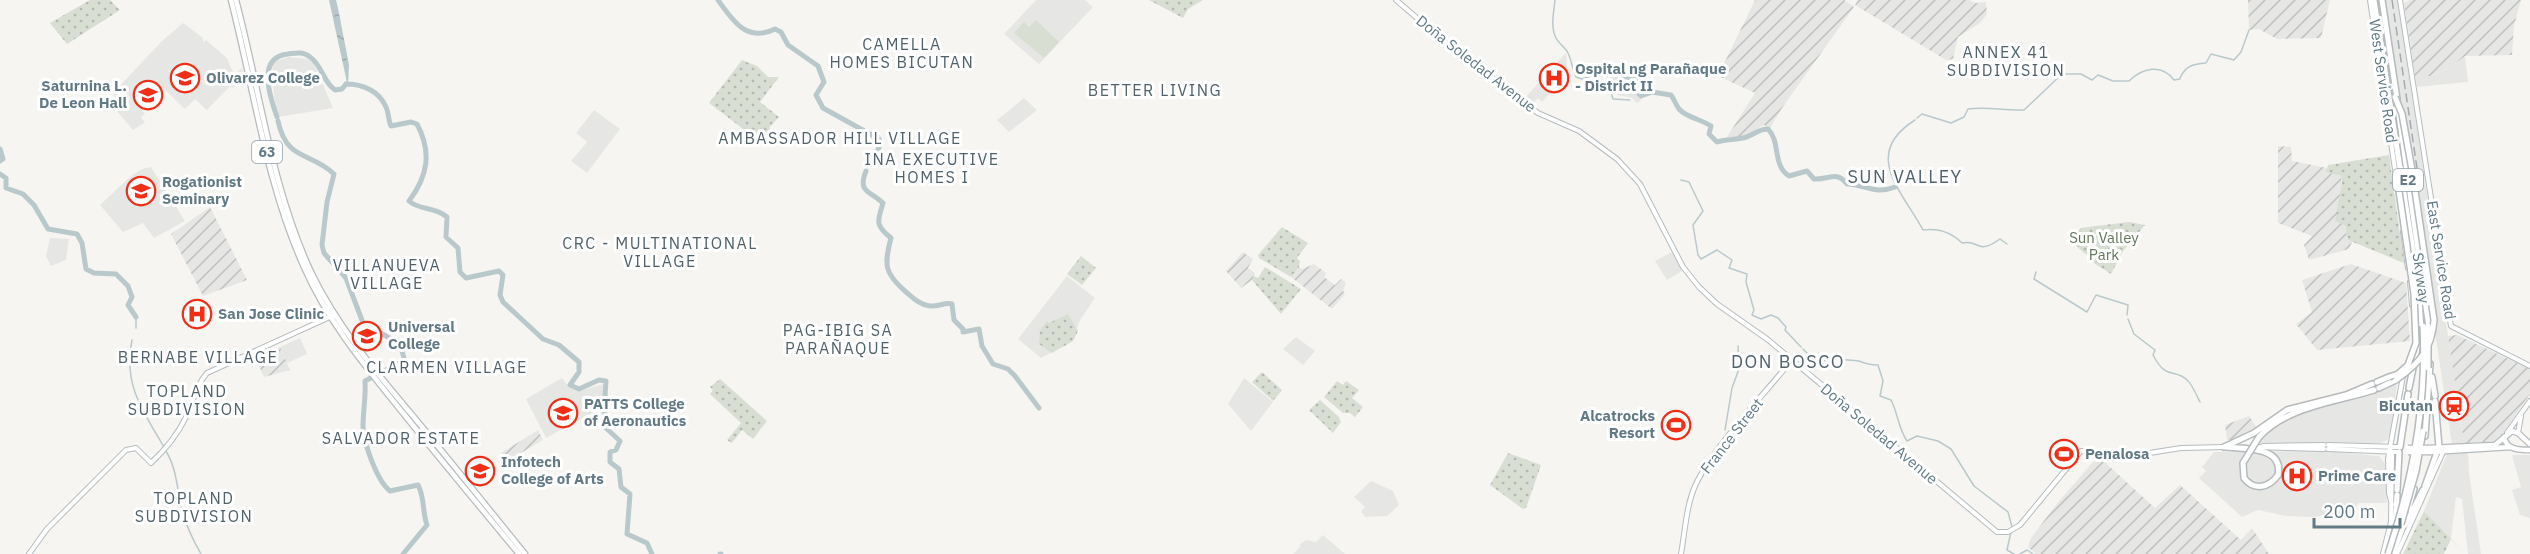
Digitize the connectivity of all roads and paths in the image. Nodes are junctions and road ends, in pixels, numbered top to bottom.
1 (231, 0) edge
2 (236, 0) edge
3 (1396, 0) edge
4 (2376, 0) edge
5 (2400, 0) edge
6 (2395, 97) junction
7 (2402, 169) junction
8 (282, 201) junction
9 (333, 316) junction
10 (2421, 326) junction
11 (1791, 361) junction
12 (2430, 361) junction
13 (2530, 366) edge
14 (376, 377) junction
15 (2376, 386) junction
16 (2530, 401) edge
17 (2522, 412) junction
18 (2397, 413) junction
19 (2506, 435) junction
20 (2519, 435) junction
21 (2246, 437) junction
22 (2393, 438) junction
23 (2530, 444) edge
24 (2224, 447) junction
25 (2249, 447) junction
26 (2326, 447) junction
27 (2377, 447) junction
28 (2512, 447) junction
29 (2441, 449) junction
30 (2394, 450) junction
31 (2530, 450) edge
32 (2394, 528) junction
33 (2401, 532) junction
34 (29, 554) edge
35 (519, 554) edge
36 (525, 554) edge
37 (1681, 554) edge
38 (2388, 554) edge
39 (2397, 554) edge

1 - 8 main road, 63
2 - 8 main road, 63
3 - 11 main road, Doña Soledad Avenue
4 - 6 highway, Skyway / E2
4 - 7 highway, Skyway / E2
4 - 10 highway, E2
4 - 12 highway, E2
4 - 18 main road, West Service Road
5 - 13 main road, East Service Road
6 - 15 highway, bridge
6 - 38 highway, Skyway / E2, bridge
7 - 15 highway, bridge
7 - 38 highway, Skyway / E2, bridge
8 - 9 main road, 63
9 - 14 main road, 63
9 - 34 main road
10 - 30 highway
10 - 32 highway, E2
11 - 24 main road, Doña Soledad Avenue
11 - 37 main road, France Street
12 - 29 highway
12 - 33 highway, E2
14 - 35 main road, 63
14 - 36 main road, 63
15 - 21 highway
15 - 24 highway, bridge
16 - 17 main road
17 - 19 main road
17 - 20 main road
18 - 22 main road, West Service Road
18 - 30 main road, West Service Road
19 - 20 main road
19 - 28 main road
19 - 29 main road
20 - 23 main road
20 - 28 main road
21 - 24 highway
21 - 25 highway
22 - 27 main road
22 - 30 main road, West Service Road
24 - 25 main road, Doña Soledad Avenue
25 - 26 main road, Doña Soledad Avenue
26 - 27 main road, Doña Soledad Avenue
26 - 30 main road, Doña Soledad Avenue
27 - 30 main road, Doña Soledad Avenue
28 - 29 main road
28 - 31 main road
29 - 30 main road, Doña Soledad Avenue, bridge
29 - 33 highway
29 - 39 main road
30 - 32 highway
30 - 38 main road, West Service Road
32 - 38 highway, E2
33 - 38 highway, E2

